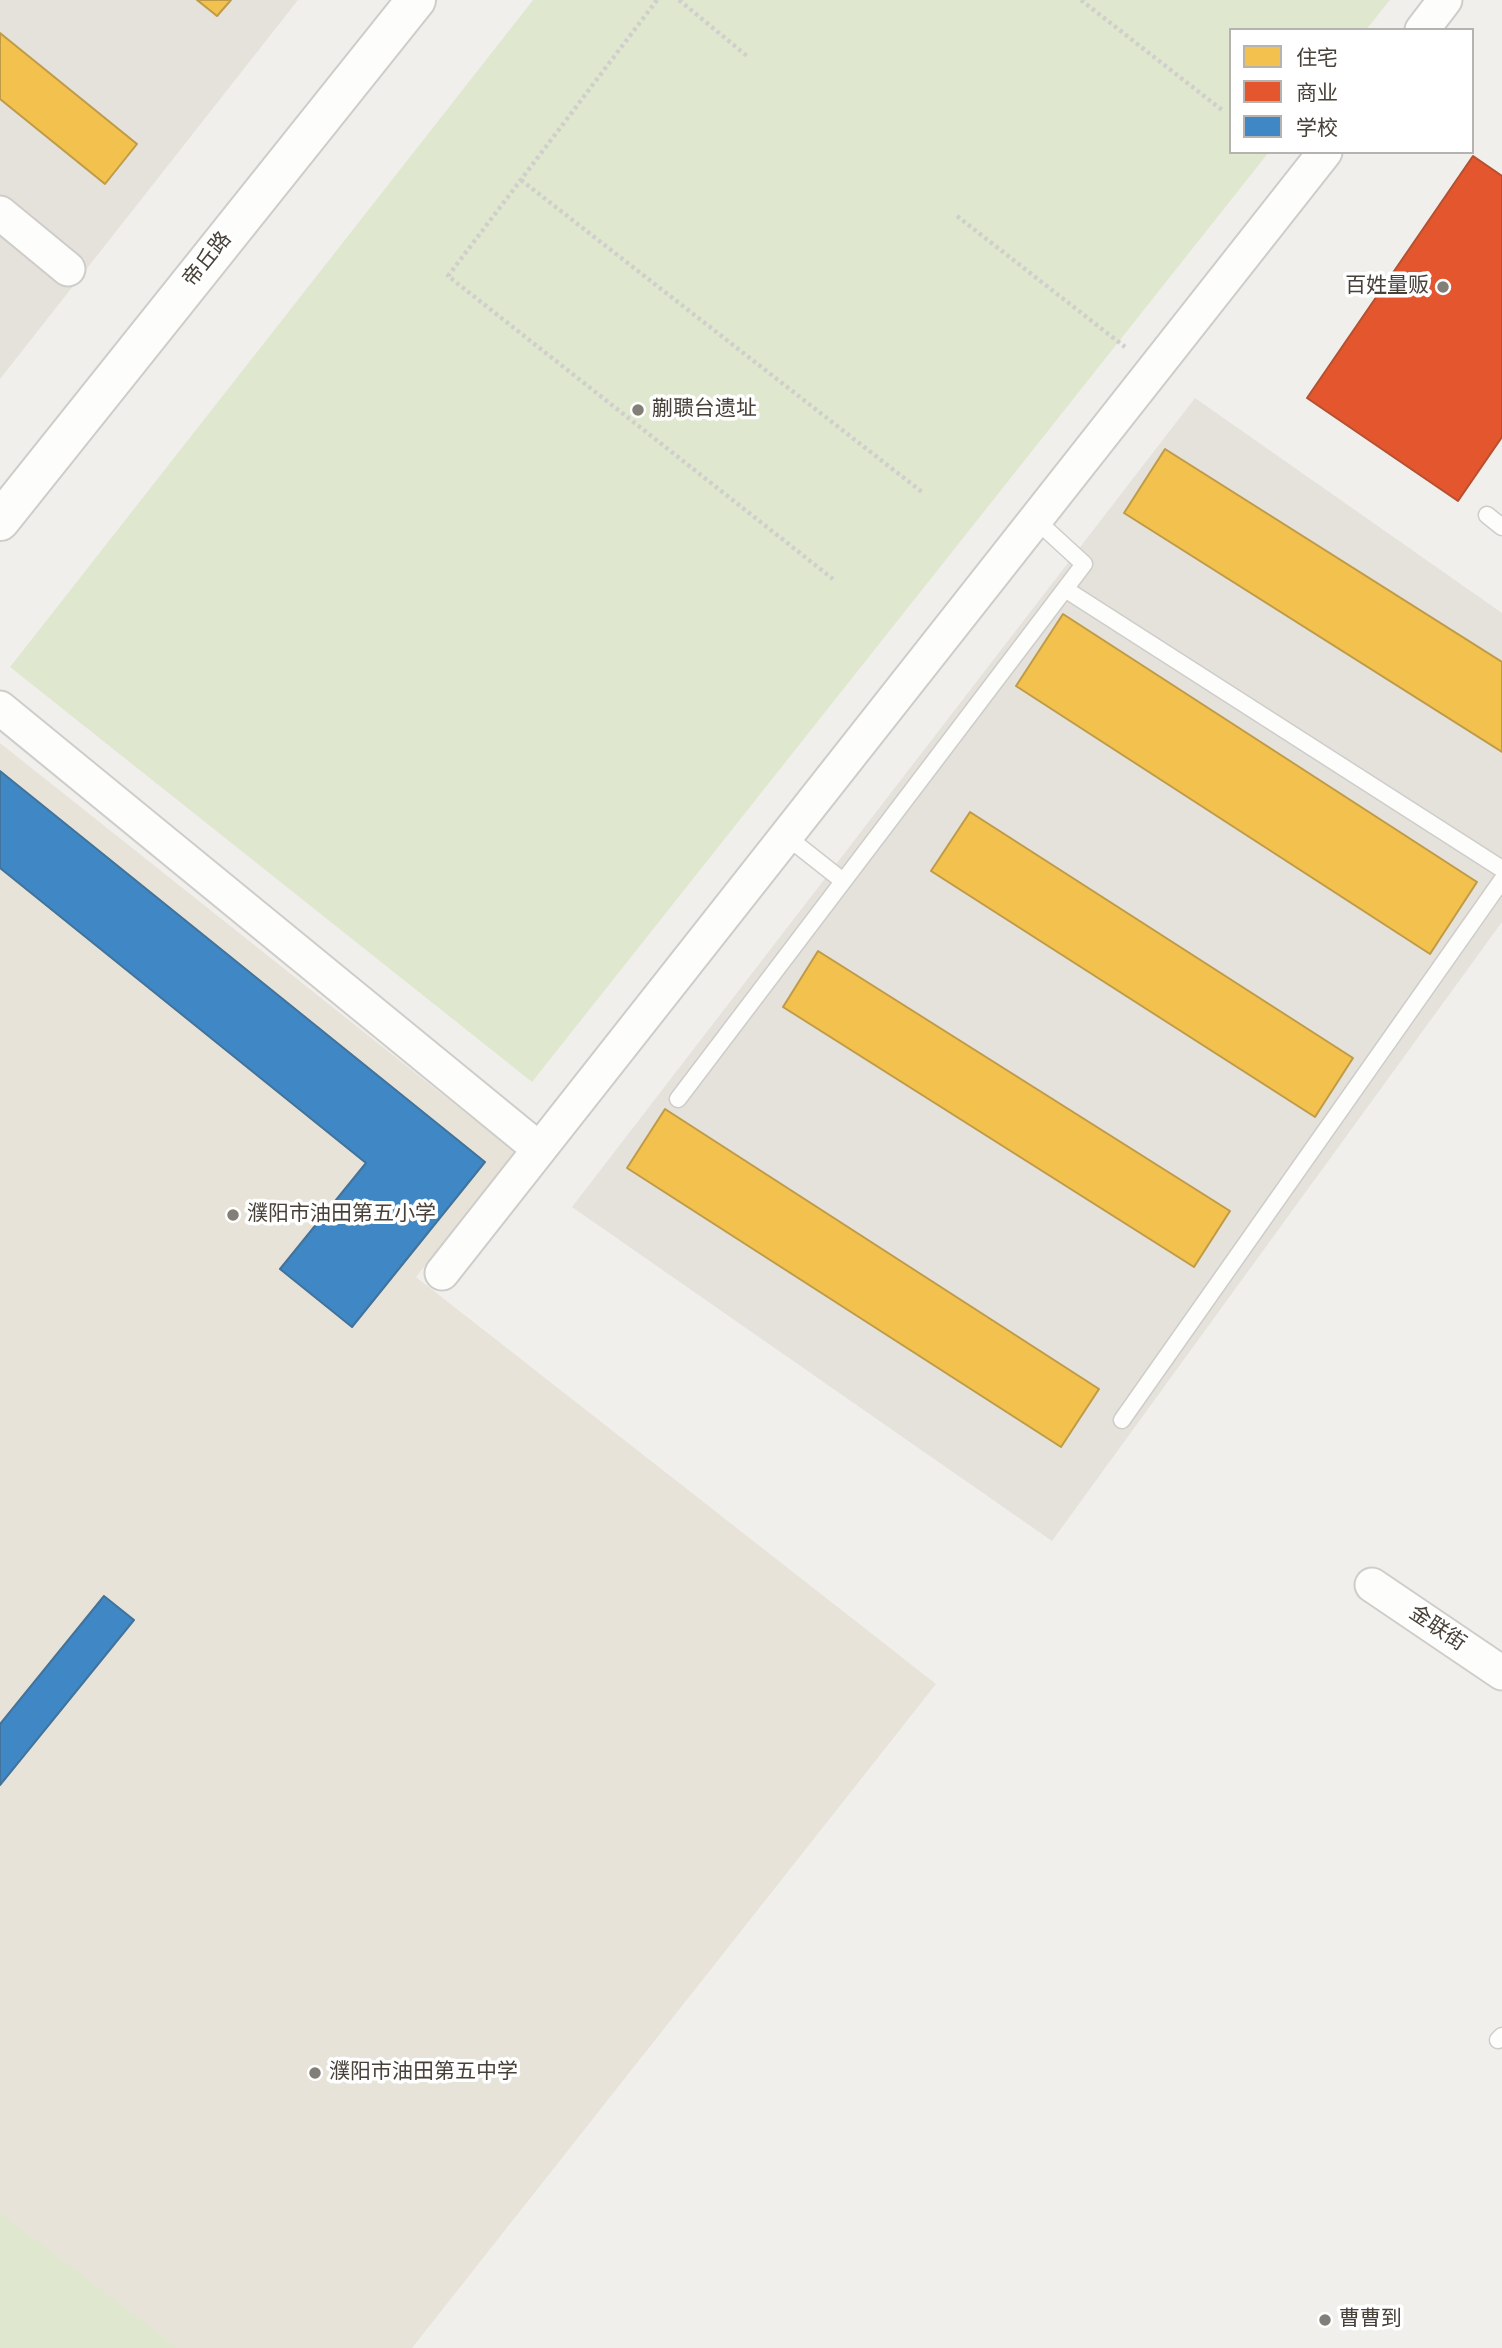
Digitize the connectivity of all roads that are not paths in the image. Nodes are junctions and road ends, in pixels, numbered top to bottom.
1 (416, 0) edge
2 (1445, 0) edge
3 (1424, 28) edge
4 (1323, 154) edge
5 (0, 213) edge
6 (68, 269) dead end
7 (1487, 515) dead end
8 (1036, 520) junction
9 (0, 521) edge
10 (1502, 527) edge
11 (1065, 589) junction
12 (0, 708) edge
13 (786, 836) junction
14 (1502, 869) edge
15 (1502, 880) edge
16 (843, 881) junction
17 (678, 1099) dead end
18 (539, 1150) junction
19 (442, 1273) dead end
20 (1122, 1420) dead end
21 (1372, 1585) dead end
22 (1502, 1673) edge

1 - 9 street, 帝丘路
2 - 3 street
4 - 8 street
5 - 6 street
7 - 10 lane
8 - 11 lane
8 - 13 street
11 - 14 lane
11 - 16 lane
12 - 18 street
13 - 16 lane
13 - 18 street
15 - 20 lane
16 - 17 lane
18 - 19 street
21 - 22 street, 金联街

